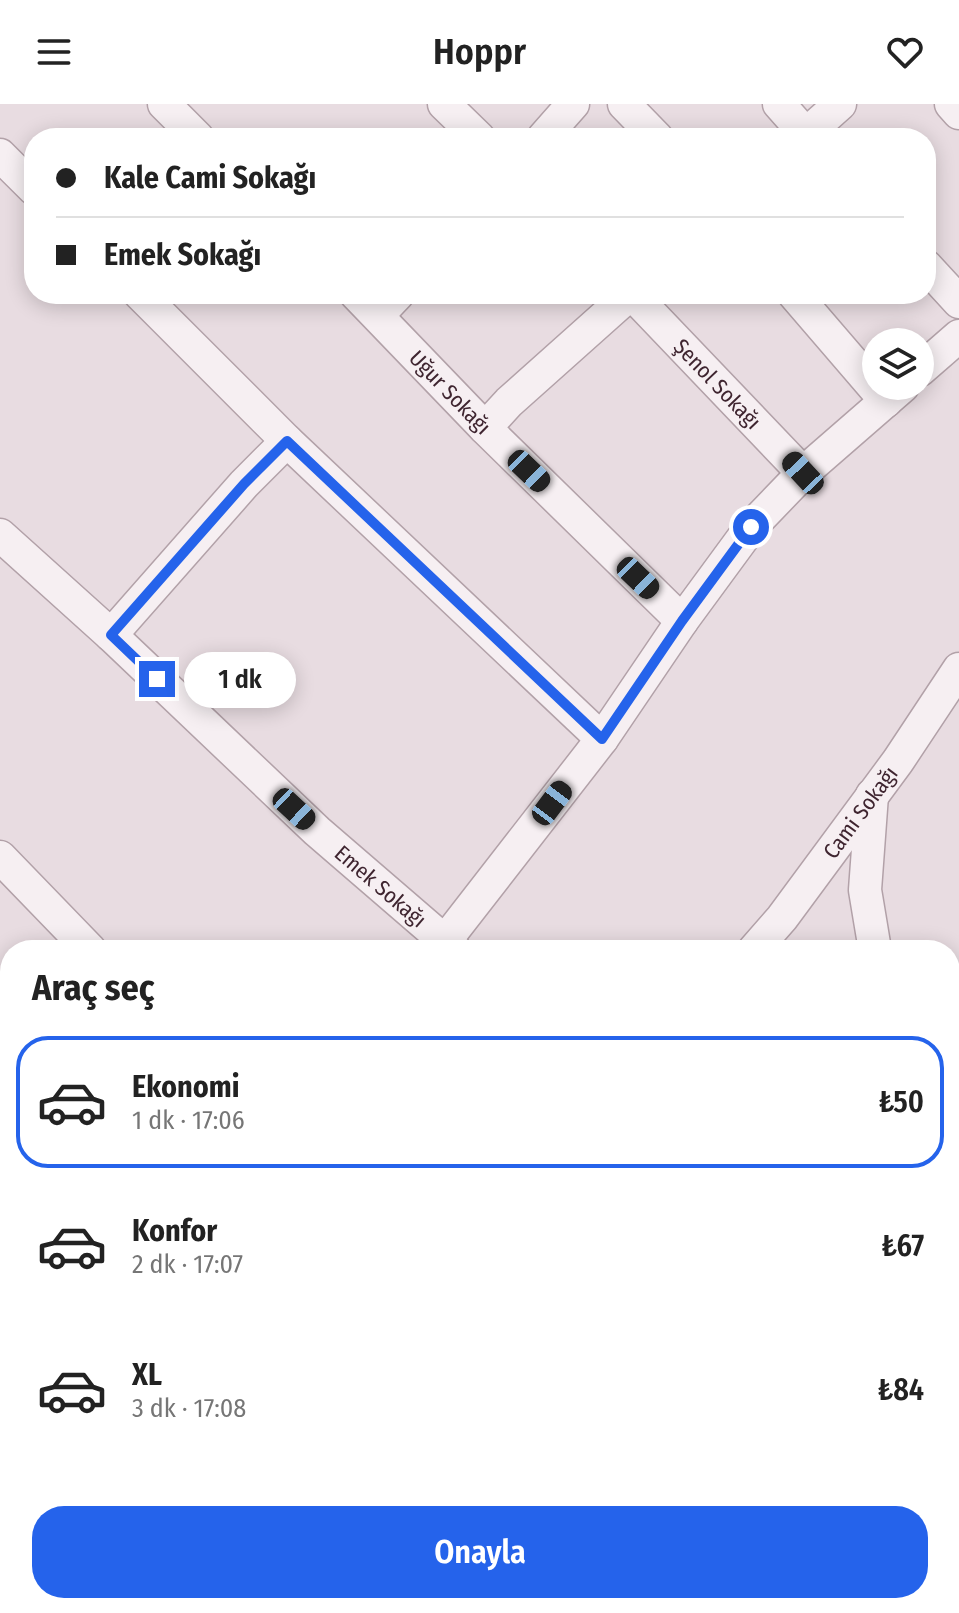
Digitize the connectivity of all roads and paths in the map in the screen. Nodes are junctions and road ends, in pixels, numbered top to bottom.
1 (164, 104) edge
2 (444, 104) edge
3 (573, 104) edge
4 (624, 104) edge
5 (779, 104) edge
6 (840, 104) edge
7 (951, 104) edge
8 (959, 113) edge
9 (188, 128) edge
10 (469, 128) edge
11 (552, 128) edge
12 (647, 128) edge
13 (798, 128) edge
14 (815, 128) edge
15 (0, 155) edge
16 (24, 179) edge
17 (936, 277) edge
18 (959, 302) edge
19 (150, 304) edge
20 (381, 304) edge
21 (620, 304) edge
22 (641, 304) edge
23 (804, 304) edge
24 (959, 336) edge
25 (934, 358) edge
26 (862, 362) edge
27 (887, 400) edge
28 (485, 428) junction
29 (287, 441) junction
30 (803, 473) junction
31 (0, 535) edge
32 (682, 621) junction
33 (111, 635) junction
34 (959, 669) edge
35 (602, 739) junction
36 (872, 795) junction
37 (0, 857) edge
38 (80, 940) edge
39 (443, 940) edge
40 (454, 940) edge
41 (763, 940) edge
42 (873, 940) edge

1 - 9 street
2 - 10 street
3 - 11 street
4 - 12 street
5 - 13 street
6 - 14 street
7 - 8 street
15 - 16 street
17 - 18 street
19 - 29 street
20 - 28 street, Uğur Sokağı
21 - 28 street
22 - 30 street, Şenol Sokağı
23 - 26 street
24 - 25 street
27 - 30 street
28 - 32 street, Uğur Sokağı
29 - 33 street
29 - 35 street
30 - 32 street
31 - 33 street, Emek Sokağı
32 - 35 street
33 - 39 street, Emek Sokağı
34 - 36 street, Cami Sokağı
35 - 40 street
36 - 41 street, Cami Sokağı
36 - 42 street
37 - 38 street

